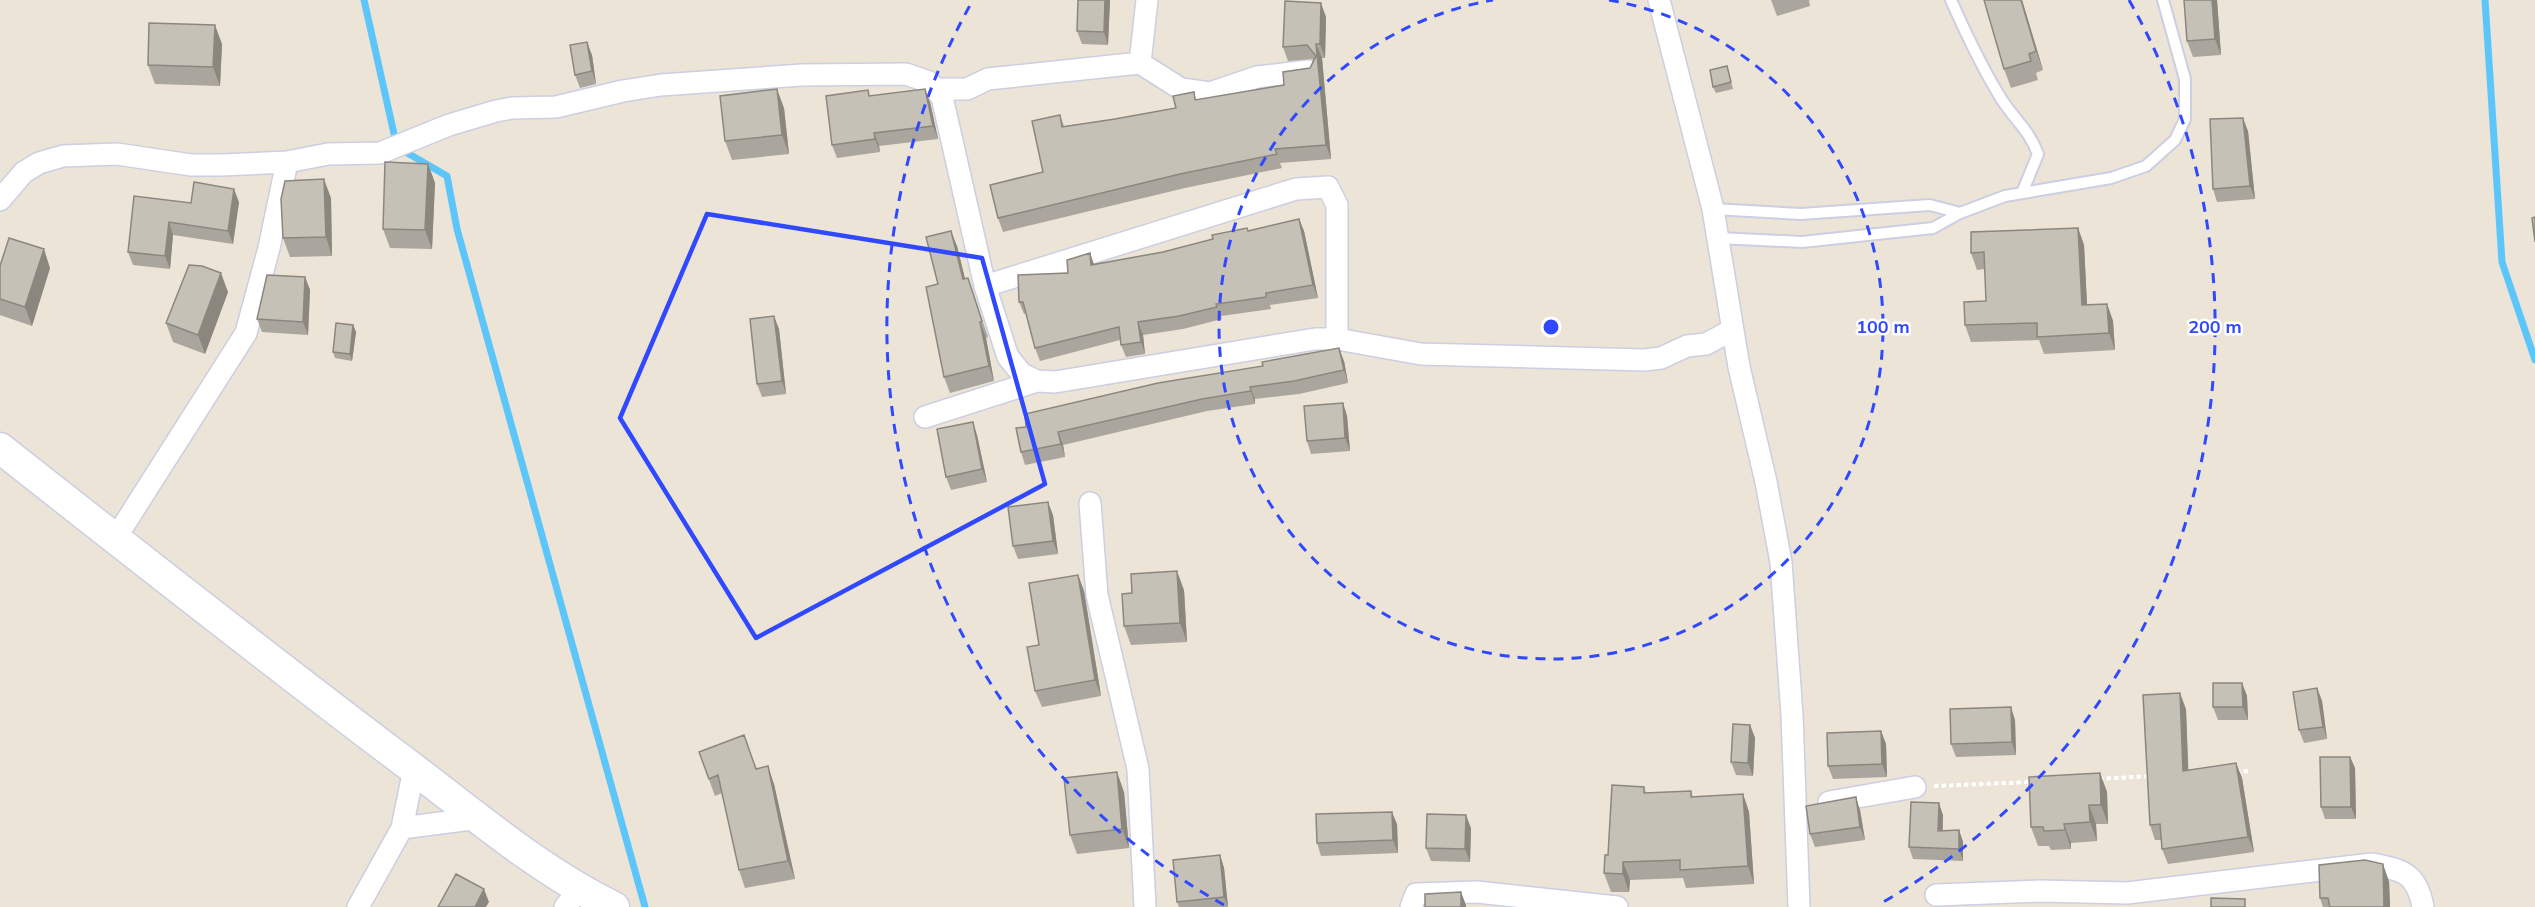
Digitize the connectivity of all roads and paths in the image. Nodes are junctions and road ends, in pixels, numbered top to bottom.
1 (1147, 0) edge
2 (1659, 0) edge
3 (1951, 0) edge
4 (2163, 0) edge
5 (1140, 63) junction
6 (1308, 71) edge
7 (936, 89) junction
8 (287, 162) junction
9 (2022, 193) junction
10 (0, 200) edge
11 (1713, 208) junction
12 (1960, 213) junction
13 (1718, 238) junction
14 (985, 286) junction
15 (1732, 330) junction
16 (1337, 339) junction
17 (1037, 381) junction
18 (926, 417) dead end
19 (0, 448) edge
20 (1090, 504) dead end
21 (115, 539) junction
22 (414, 769) junction
23 (2249, 771) dead end
24 (2226, 772) edge
25 (2156, 776) edge
26 (2098, 779) edge
27 (2040, 782) edge
28 (1915, 787) joint
29 (1796, 809) junction
30 (479, 818) junction
31 (402, 828) junction
32 (1936, 895) dead end
33 (572, 899) edge
34 (358, 907) edge
35 (614, 907) edge
36 (1145, 907) edge
37 (1411, 907) edge
38 (1617, 907) edge
39 (1799, 907) edge
40 (2423, 907) edge

1 - 5 street
2 - 11 street
3 - 9 lane
4 - 9 lane
5 - 6 street
5 - 7 street
7 - 8 street
7 - 14 street
8 - 10 street
8 - 21 street
9 - 12 lane
11 - 12 lane
11 - 13 street
12 - 13 lane
13 - 15 street
14 - 16 street
14 - 17 street
15 - 16 street
15 - 29 street
16 - 17 street
17 - 18 street
19 - 21 main road
20 - 36 street
21 - 22 main road
22 - 30 main road
22 - 31 street
23 - 24 path
25 - 26 path
27 - 28 path
28 - 29 street
29 - 39 street
30 - 31 street
30 - 33 main road
31 - 34 street
32 - 40 street
33 - 35 main road
37 - 38 street

